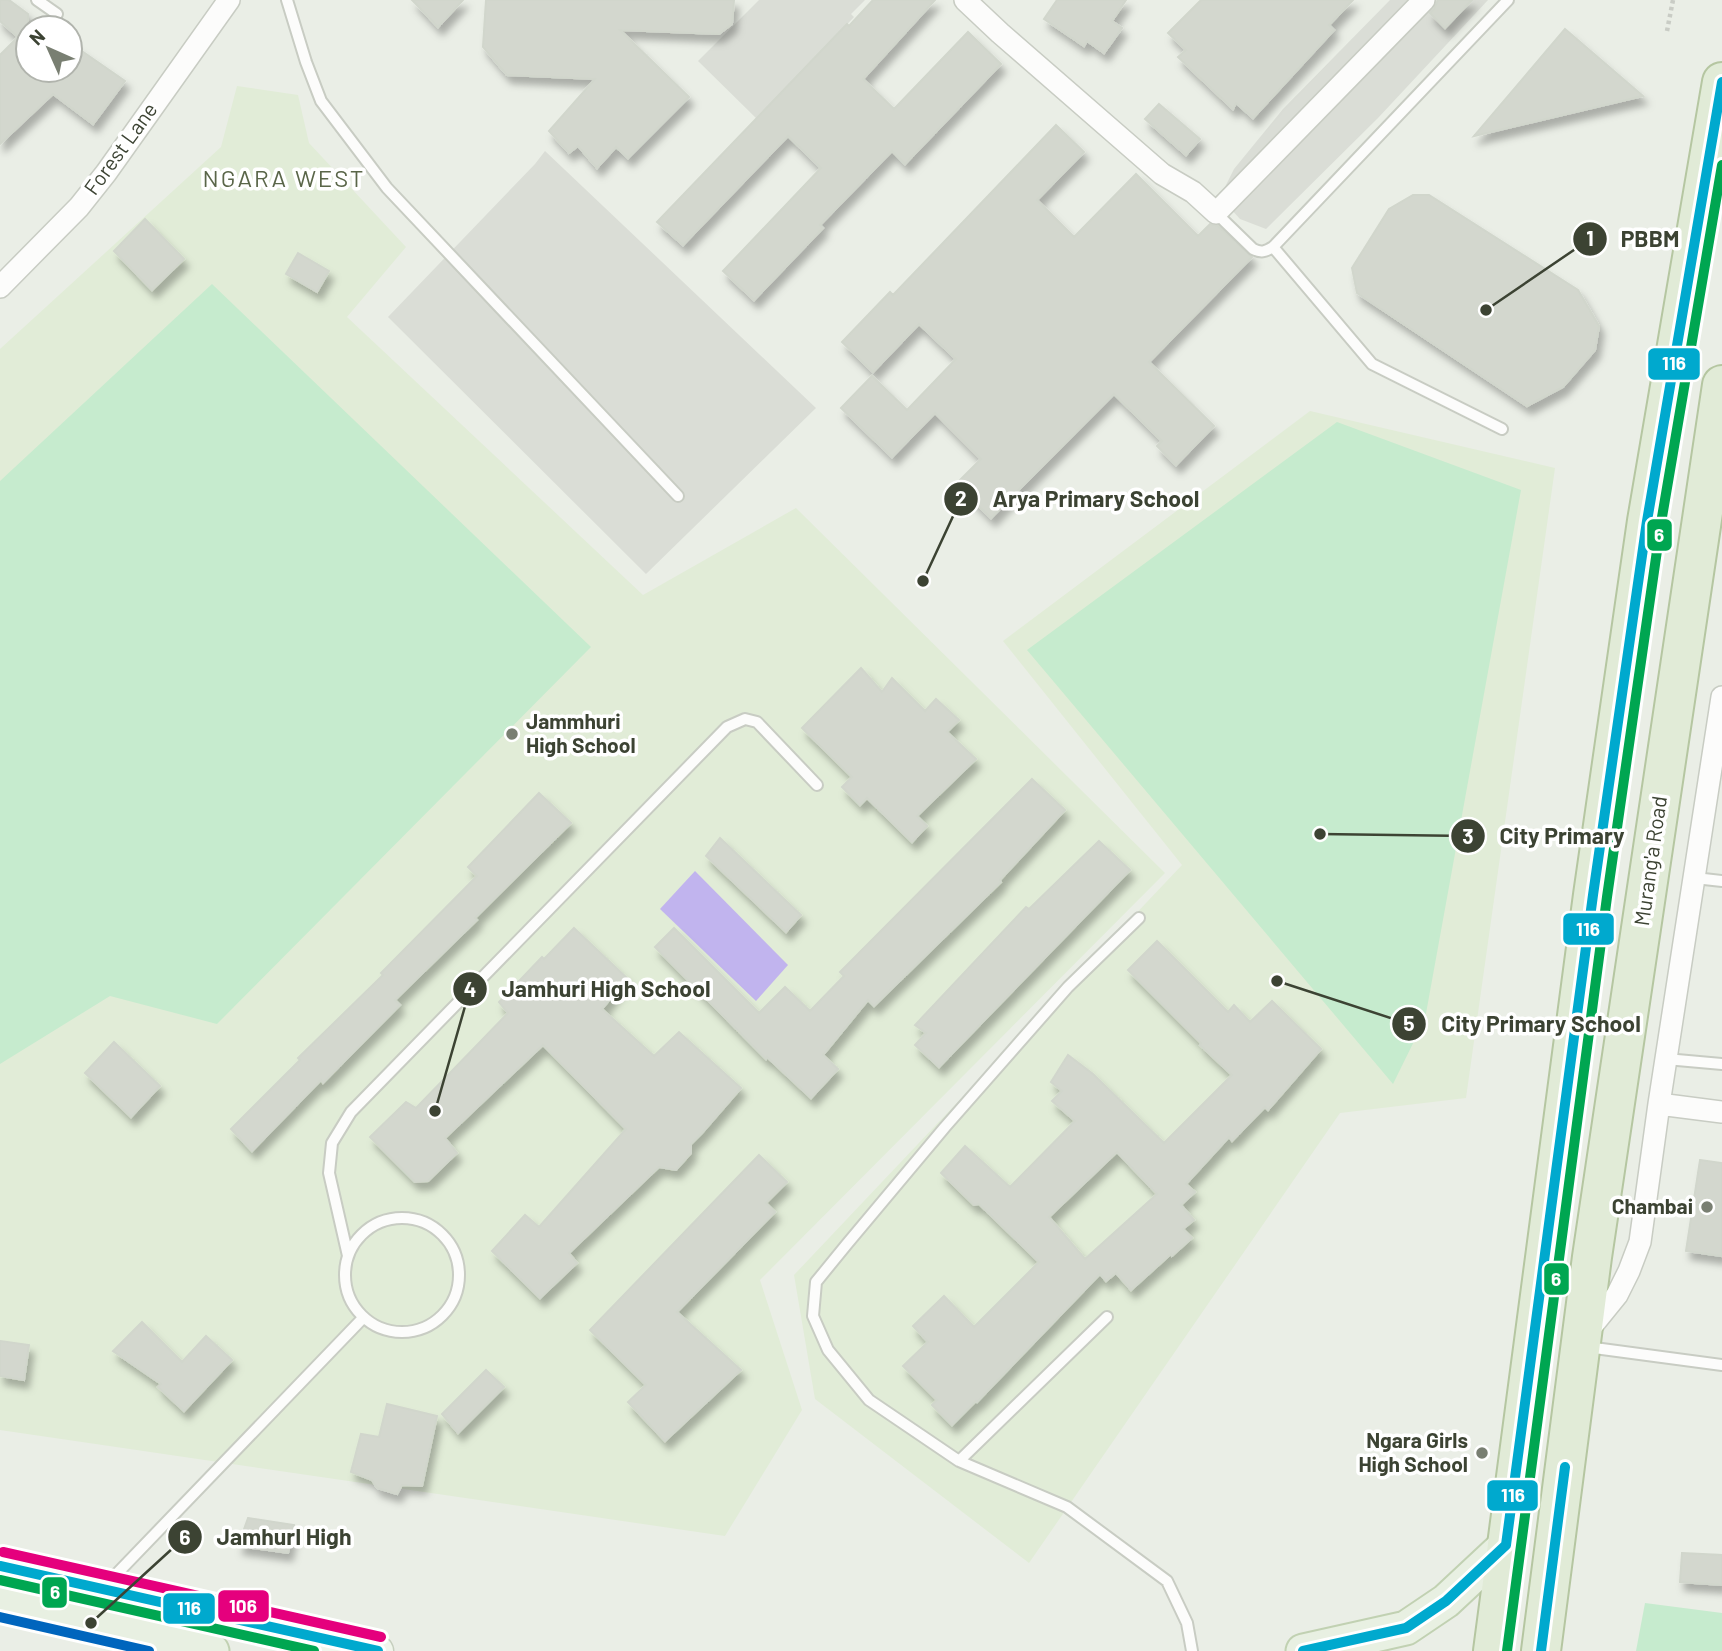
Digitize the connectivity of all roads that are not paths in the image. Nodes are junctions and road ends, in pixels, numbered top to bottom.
1 (37, 0) edge
2 (229, 0) edge
3 (287, 0) edge
4 (965, 0) edge
5 (1424, 0) edge
6 (1508, 0) edge
7 (57, 14) dead end
8 (1722, 82) edge
9 (1216, 213) junction
10 (1273, 247) junction
11 (0, 287) edge
12 (1722, 385) edge
13 (1502, 429) dead end
14 (678, 496) dead end
15 (1722, 697) edge
16 (1722, 704) edge
17 (1719, 743) edge
18 (817, 785) dead end
19 (1695, 878) junction
20 (1722, 881) edge
21 (1139, 918) dead end
22 (1666, 1059) junction
23 (1722, 1064) edge
24 (1659, 1104) junction
25 (1722, 1112) edge
26 (348, 1256) junction
27 (1107, 1317) dead end
28 (363, 1318) junction
29 (1582, 1342) junction
30 (1722, 1365) edge
31 (959, 1461) junction
32 (1506, 1545) junction
33 (0, 1566) edge
34 (102, 1589) junction
35 (0, 1603) edge
36 (1398, 1639) edge
37 (111, 1640) edge
38 (212, 1651) edge
39 (378, 1651) edge
40 (1192, 1651) edge
41 (1303, 1651) edge
42 (1493, 1651) edge
43 (1541, 1651) edge

1 - 7 lane
2 - 11 street, Forest Lane
3 - 14 lane
4 - 9 street
5 - 9 street
6 - 10 lane
8 - 32 highway
9 - 10 lane
10 - 13 lane
12 - 29 highway, Murang'a Road
15 - 16 street
16 - 17 street
17 - 19 street
18 - 26 lane
19 - 20 lane
19 - 22 street
21 - 31 lane
22 - 23 lane
22 - 24 street
24 - 25 street
24 - 29 street
26 - 28 lane
26 - 28 lane
27 - 31 lane
28 - 34 lane
29 - 30 lane
29 - 43 highway, Murang'a Road
31 - 40 lane
32 - 36 main road
32 - 42 highway
33 - 34 main road
34 - 39 main road
35 - 37 main road
36 - 41 main road
37 - 38 main road

